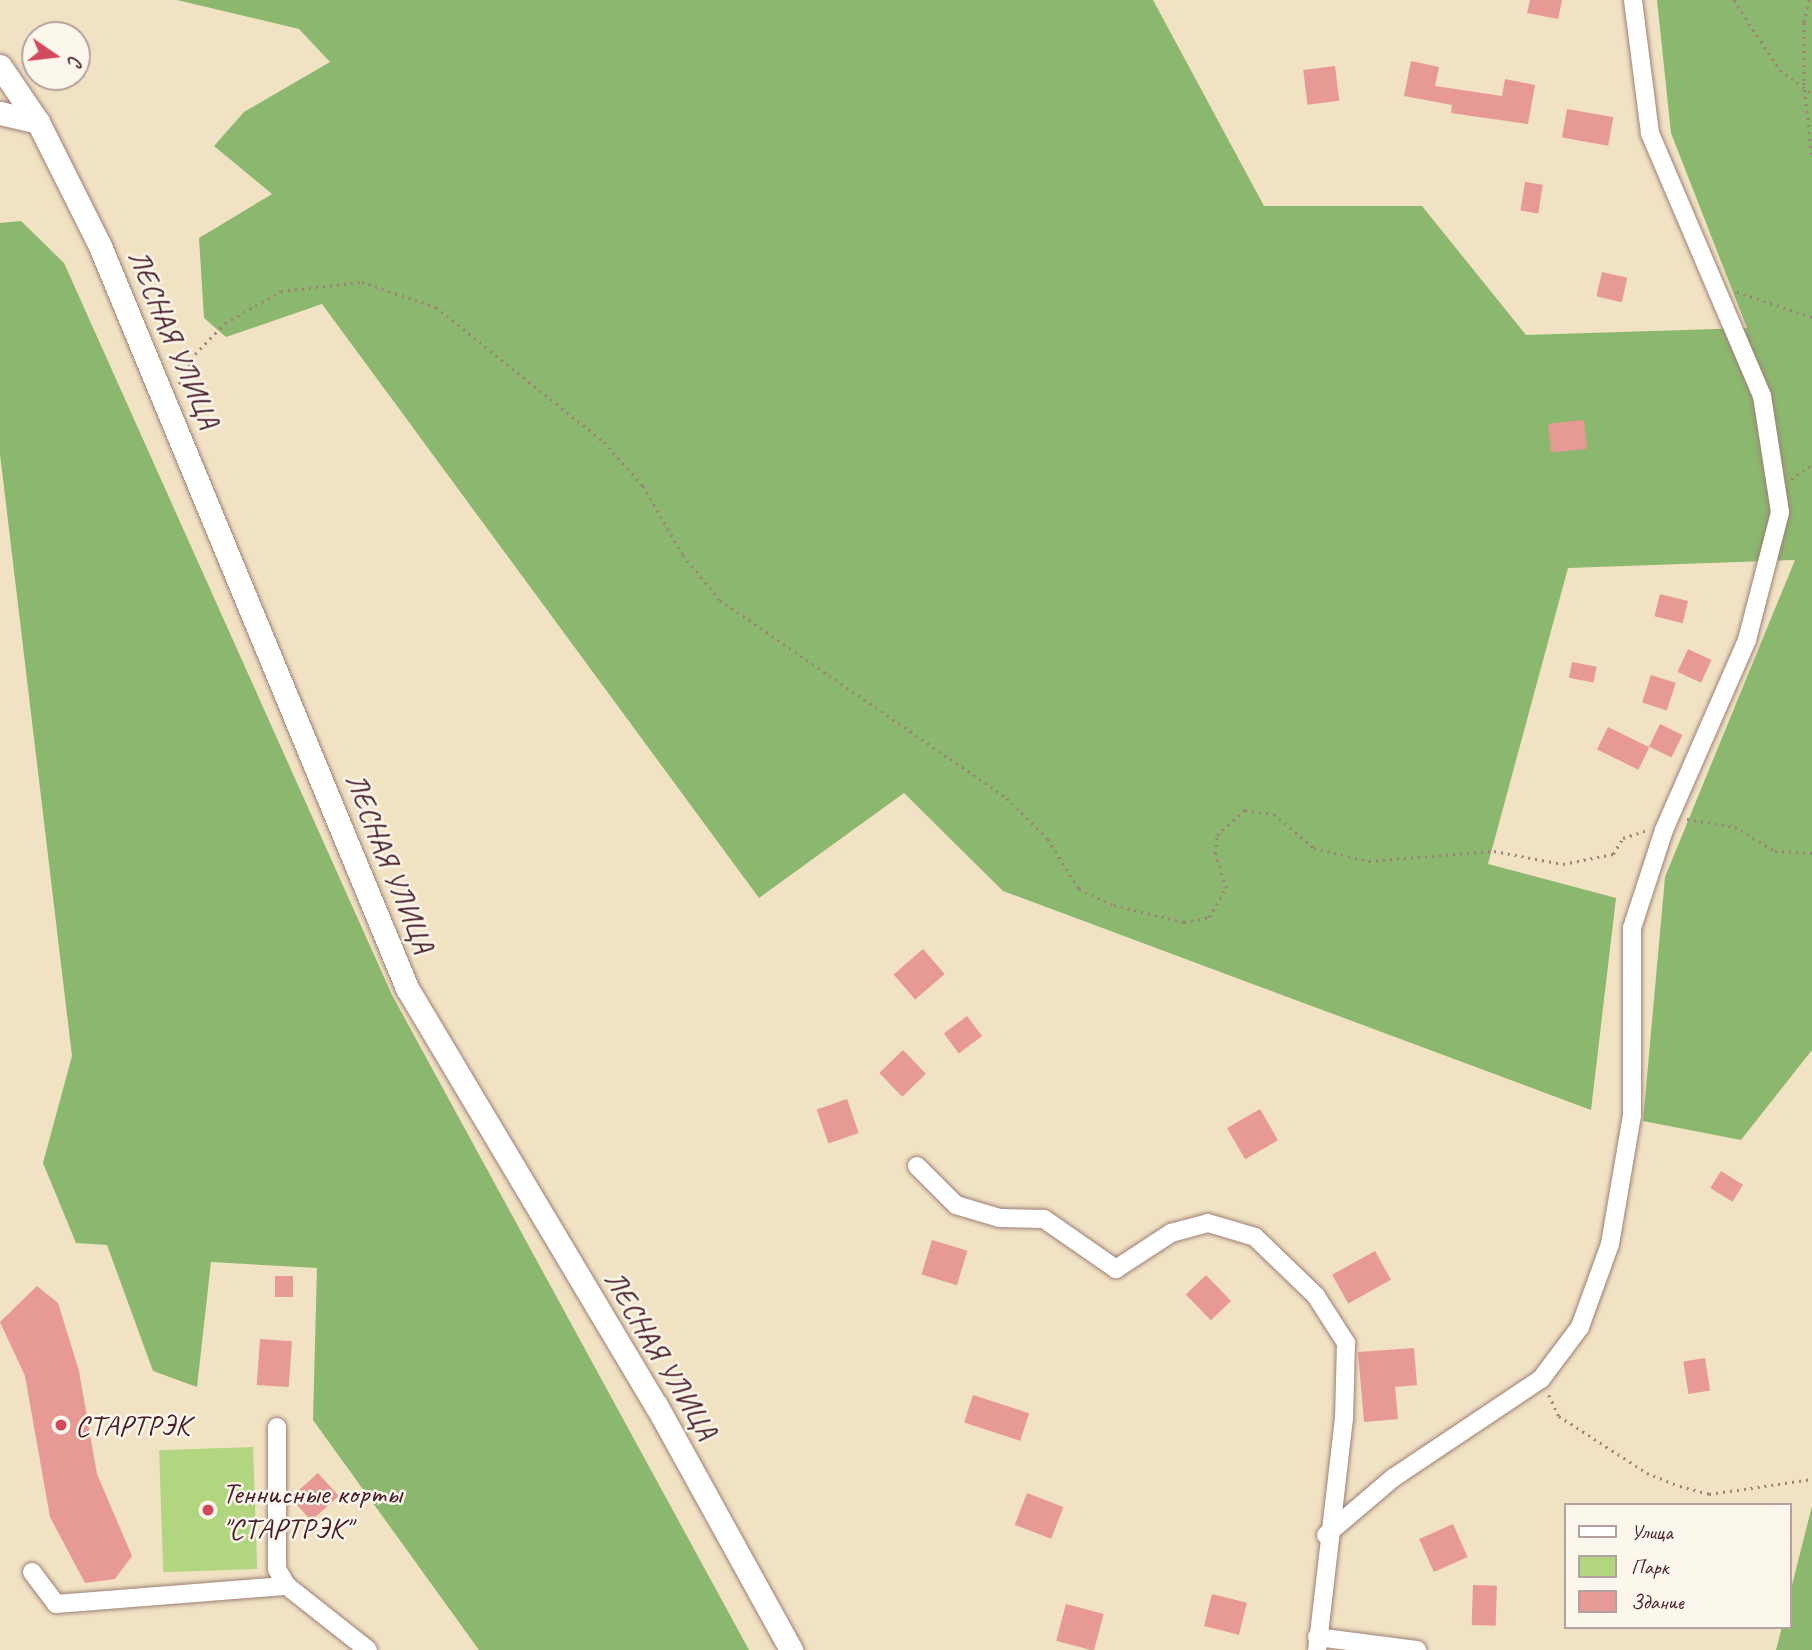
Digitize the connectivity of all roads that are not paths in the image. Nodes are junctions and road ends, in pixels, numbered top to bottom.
1 (1633, 0) edge
2 (0, 66) edge
3 (0, 113) edge
4 (38, 122) junction
5 (917, 1166) dead end
6 (277, 1427) dead end
7 (1326, 1535) junction
8 (32, 1572) dead end
9 (286, 1586) junction
10 (1317, 1644) edge
11 (369, 1650) edge
12 (791, 1650) edge
13 (1417, 1650) edge

1 - 7 street
2 - 4 main road, ЛЕСНАЯ УЛИЦА
3 - 4 main road
4 - 12 main road, ЛЕСНАЯ УЛИЦА
5 - 7 street
6 - 9 street
7 - 10 street
8 - 9 street
9 - 11 street
10 - 13 street

